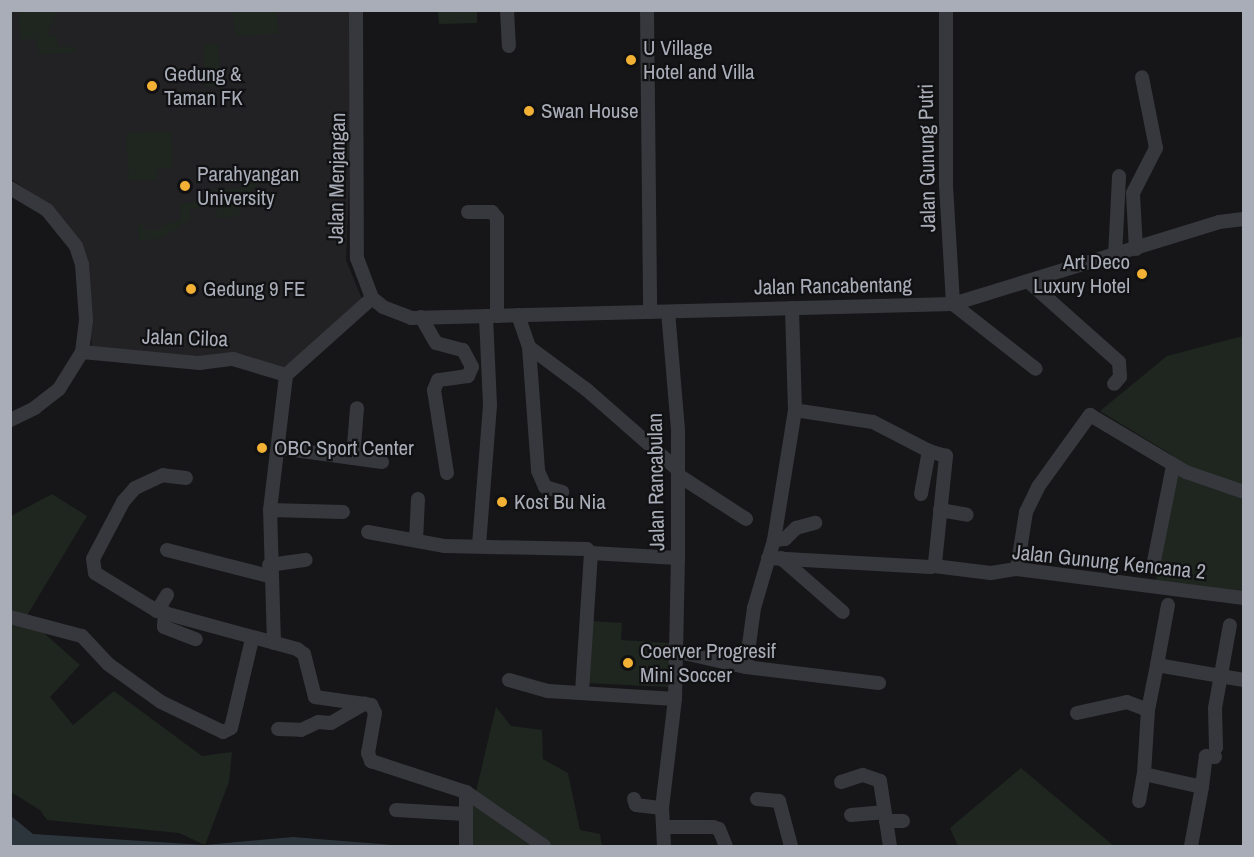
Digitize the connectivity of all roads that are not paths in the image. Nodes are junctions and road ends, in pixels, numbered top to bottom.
1 (356, 10) edge
2 (507, 10) edge
3 (647, 10) edge
4 (946, 10) edge
5 (509, 46) dead end
6 (1142, 77) dead end
7 (1119, 176) dead end
8 (10, 188) edge
9 (468, 212) dead end
10 (1244, 219) edge
11 (1136, 249) junction
12 (1115, 256) junction
13 (1029, 282) junction
14 (372, 298) junction
15 (953, 304) junction
16 (792, 308) junction
17 (650, 312) junction
18 (668, 312) junction
19 (518, 315) junction
20 (492, 316) junction
21 (416, 318) junction
22 (529, 347) junction
23 (82, 352) junction
24 (1036, 369) dead end
25 (286, 375) junction
26 (1114, 384) dead end
27 (357, 408) dead end
28 (795, 410) junction
29 (10, 420) edge
30 (280, 448) junction
31 (929, 451) junction
32 (353, 458) junction
33 (382, 462) dead end
34 (1173, 466) junction
35 (447, 473) dead end
36 (678, 473) junction
37 (186, 478) dead end
38 (562, 492) dead end
39 (1244, 492) edge
40 (921, 494) dead end
41 (418, 500) dead end
42 (270, 510) junction
43 (940, 510) junction
44 (343, 512) dead end
45 (967, 514) dead end
46 (746, 519) dead end
47 (816, 523) dead end
48 (368, 532) dead end
49 (416, 540) junction
50 (774, 540) junction
51 (479, 545) junction
52 (167, 550) dead end
53 (591, 553) junction
54 (678, 558) junction
55 (775, 558) junction
56 (306, 560) dead end
57 (1154, 561) dead end
58 (934, 566) junction
59 (1017, 569) junction
60 (269, 570) junction
61 (167, 596) dead end
62 (1244, 598) edge
63 (1168, 605) dead end
64 (161, 612) junction
65 (843, 612) dead end
66 (10, 617) edge
67 (1230, 625) dead end
68 (196, 639) dead end
69 (252, 639) junction
70 (274, 643) junction
71 (675, 651) junction
72 (1157, 665) junction
73 (746, 667) junction
74 (1221, 677) junction
75 (509, 680) dead end
76 (1244, 680) edge
77 (879, 682) dead end
78 (582, 692) junction
79 (675, 699) junction
80 (364, 703) junction
81 (1148, 710) junction
82 (1077, 714) dead end
83 (278, 729) dead end
84 (1144, 774) junction
85 (841, 782) dead end
86 (1202, 787) junction
87 (466, 792) junction
88 (634, 799) dead end
89 (757, 799) dead end
90 (1139, 801) dead end
91 (662, 808) junction
92 (396, 810) dead end
93 (465, 814) junction
94 (851, 815) dead end
95 (885, 817) junction
96 (903, 821) dead end
97 (664, 827) junction
98 (466, 846) edge
99 (544, 846) edge
100 (664, 846) edge
101 (726, 846) edge
102 (791, 846) edge
103 (890, 846) edge
104 (1191, 846) edge

1 - 14 street, Jalan Menjangan
2 - 5 street
3 - 17 street
4 - 15 street, Jalan Gunung Putri
6 - 11 street
7 - 12 street
8 - 23 street
9 - 20 street
10 - 11 street, Jalan Rancabentang
11 - 12 street, Jalan Rancabentang
12 - 13 street, Jalan Rancabentang
13 - 15 street, Jalan Rancabentang
13 - 26 street
14 - 21 street
14 - 25 street
15 - 16 street, Jalan Rancabentang
15 - 24 street
16 - 18 street, Jalan Rancabentang
16 - 28 street
17 - 18 street, Jalan Rancabentang
17 - 19 street, Jalan Rancabentang
18 - 36 street, Jalan Rancabulan
19 - 20 street, Jalan Rancabentang
19 - 22 street
20 - 21 street, Jalan Rancabentang
20 - 51 street
21 - 35 street
22 - 36 street
22 - 38 street
23 - 25 street, Jalan Ciloa
23 - 29 street
25 - 30 street
27 - 32 street
28 - 31 street
28 - 50 street
30 - 32 street
30 - 42 street
31 - 40 street
31 - 43 street
32 - 33 street
34 - 39 street
34 - 57 street
34 - 59 street
36 - 46 street
36 - 54 street, Jalan Rancabulan
37 - 64 street
41 - 49 street
42 - 44 street
42 - 60 street
43 - 45 street
43 - 58 street
47 - 50 street
48 - 49 street
49 - 51 street
50 - 55 street
51 - 53 street
52 - 60 street
53 - 54 street
53 - 78 street
54 - 71 street, Jalan Rancabulan
55 - 58 street, Jalan Gunung Kencana 2
55 - 65 street
55 - 73 street
56 - 60 street
58 - 59 street, Jalan Gunung Kencana 2
59 - 62 street, Jalan Gunung Kencana 2
60 - 70 street
61 - 64 street
63 - 72 street
64 - 68 street
64 - 69 street
66 - 69 street
67 - 74 street
69 - 70 street
70 - 80 street
71 - 73 street
71 - 79 street, Jalan Rancabulan
72 - 74 street
72 - 81 street
73 - 77 street
74 - 76 street
74 - 86 street
75 - 78 street
78 - 79 street
79 - 91 street, Jalan Rancabulan
80 - 83 street
80 - 87 street
81 - 82 street
81 - 84 street
84 - 86 street
84 - 90 street
85 - 95 street
86 - 104 street
87 - 93 street
87 - 99 street
88 - 91 street
89 - 102 street
91 - 97 street, Jalan Rancabulan
92 - 93 street
93 - 98 street
94 - 95 street
95 - 96 street
95 - 103 street
97 - 100 street, Jalan Rancabulan
97 - 101 street

